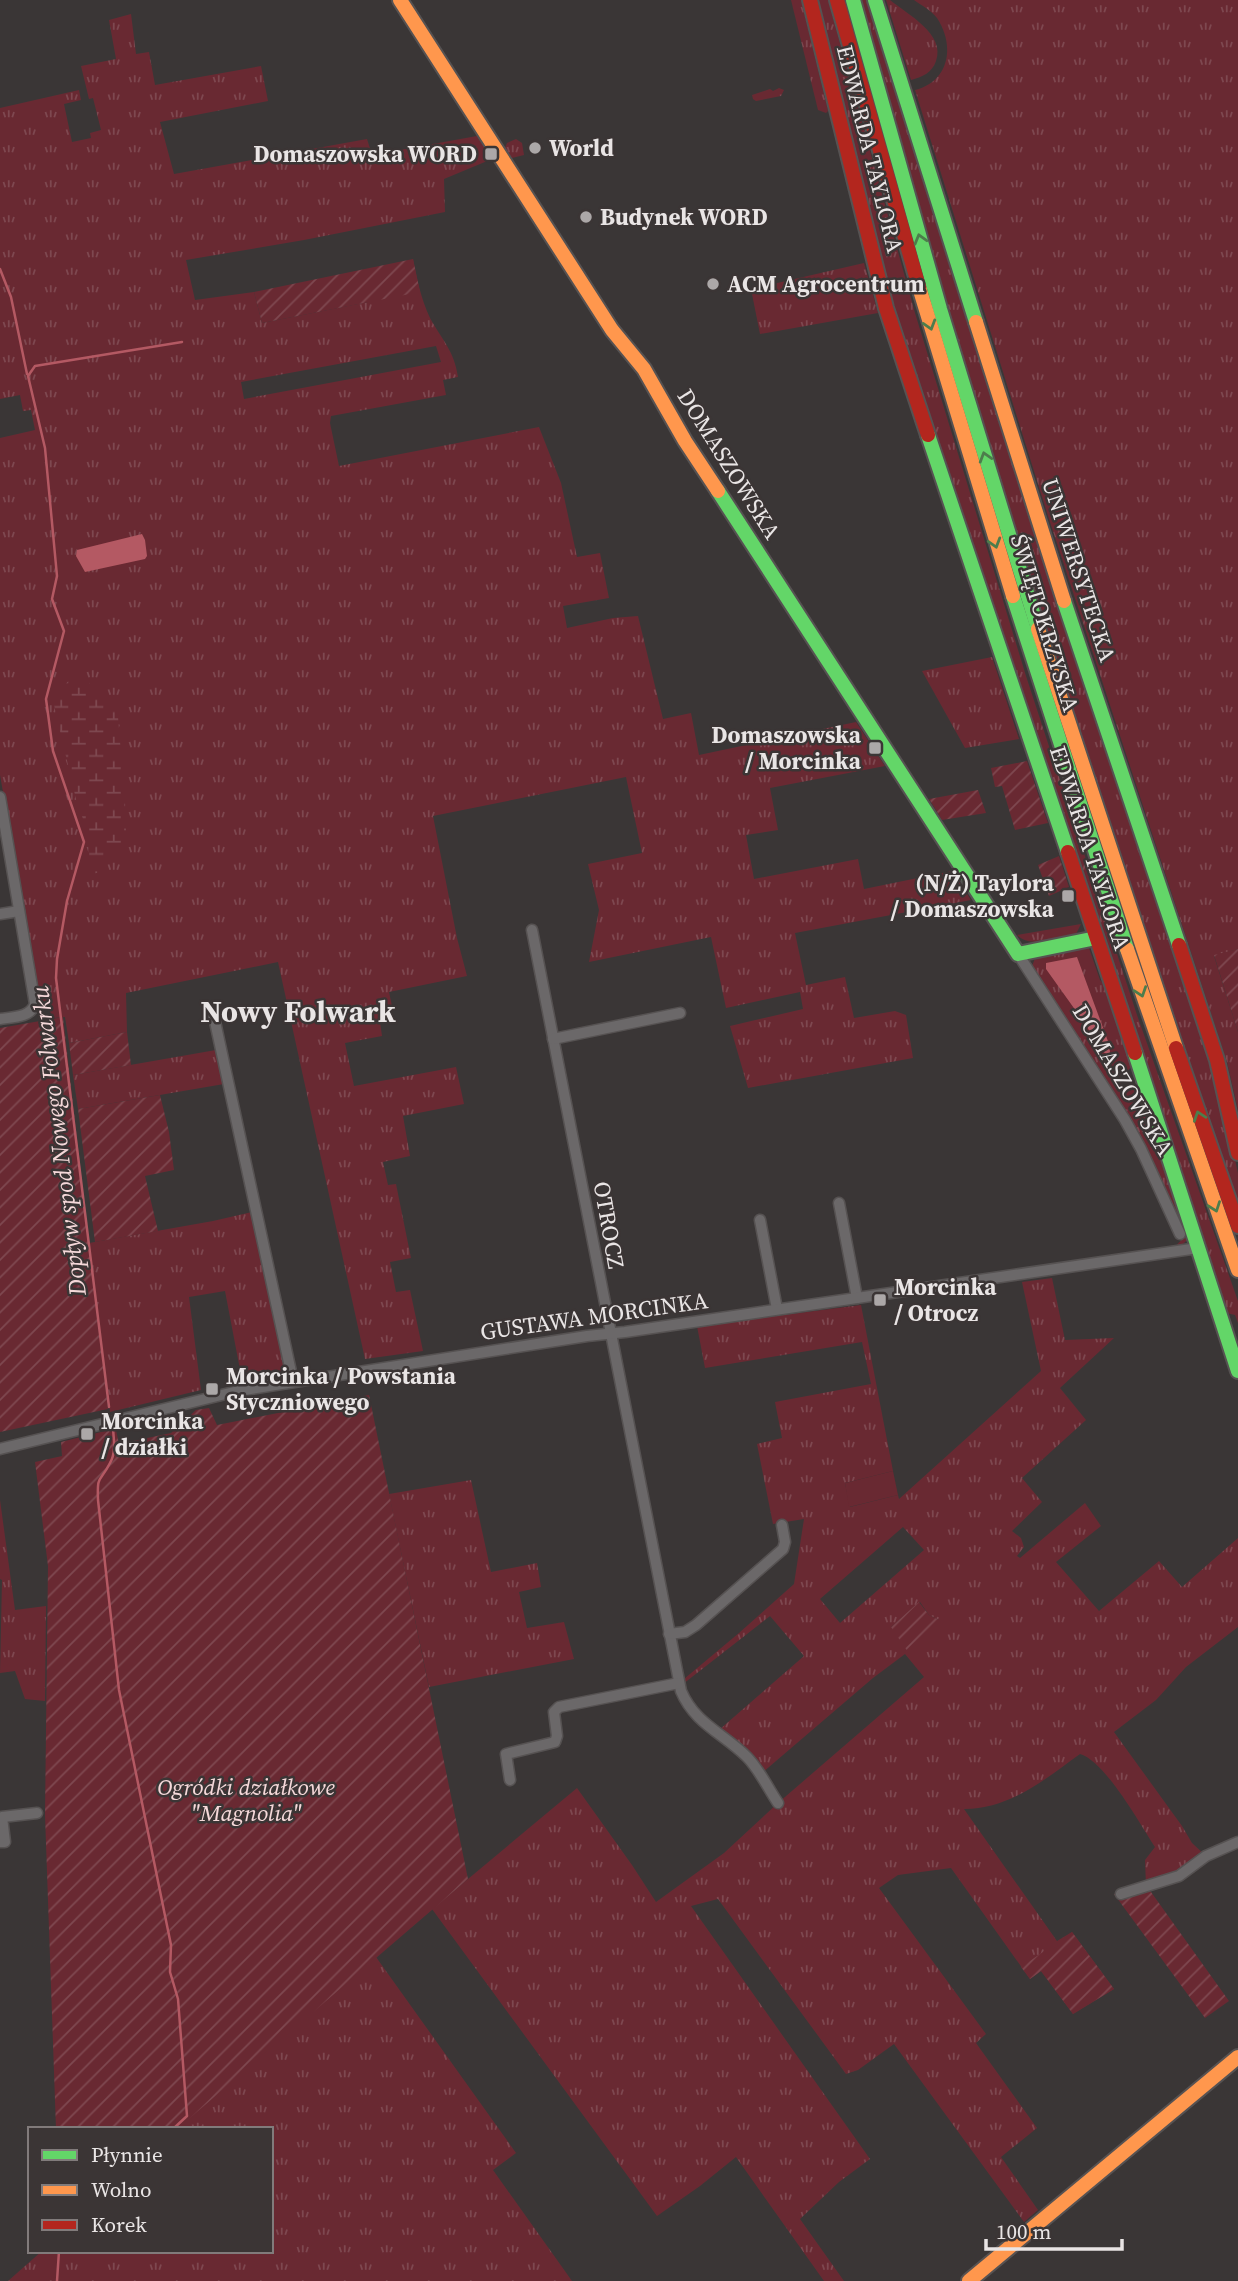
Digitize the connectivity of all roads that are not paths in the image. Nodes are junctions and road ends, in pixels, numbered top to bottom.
1 (400, 0) edge
2 (810, 0) edge
3 (838, 0) edge
4 (853, 0) edge
5 (875, 0) edge
6 (0, 797) edge
7 (19, 911) junction
8 (0, 915) edge
9 (532, 930) dead end
10 (1096, 938) junction
11 (1018, 954) junction
12 (680, 1013) dead end
13 (214, 1017) dead end
14 (0, 1019) edge
15 (553, 1040) junction
16 (1238, 1153) edge
17 (839, 1203) dead end
18 (760, 1220) dead end
19 (1238, 1226) edge
20 (1180, 1234) dead end
21 (1198, 1248) junction
22 (1238, 1270) edge
23 (857, 1298) junction
24 (777, 1310) junction
25 (610, 1333) junction
26 (1238, 1371) edge
27 (293, 1381) junction
28 (0, 1449) edge
29 (782, 1525) dead end
30 (669, 1634) junction
31 (680, 1687) junction
32 (510, 1780) dead end
33 (778, 1803) dead end
34 (37, 1813) dead end
35 (0, 1842) edge
36 (1238, 1842) edge
37 (1121, 1894) dead end
38 (1238, 2057) edge
39 (969, 2281) edge

1 - 11 main road, DOMASZOWSKA
2 - 10 main road, EDWARDA TAYLORA
3 -> 22 main road, ŚWIĘTOKRZYSKA
19 -> 4 main road, ŚWIĘTOKRZYSKA
5 - 16 main road, UNIWERSYTECKA
6 - 7 street
7 - 8 street
7 - 14 street
9 - 15 street, OTROCZ
10 - 11 main road
10 - 21 main road, EDWARDA TAYLORA
11 - 20 street, DOMASZOWSKA
12 - 15 street
13 - 27 street
15 - 25 street, OTROCZ
17 - 23 street
18 - 24 street
21 - 23 street, GUSTAWA MORCINKA
21 - 26 main road, EDWARDA TAYLORA
23 - 24 street, GUSTAWA MORCINKA
24 - 25 street, GUSTAWA MORCINKA
25 - 27 street, GUSTAWA MORCINKA
25 - 30 street, OTROCZ
27 - 28 street, GUSTAWA MORCINKA
29 - 30 street
30 - 31 street, OTROCZ
31 - 32 street
31 - 33 street
34 - 35 street
36 - 37 street
38 - 39 main road

